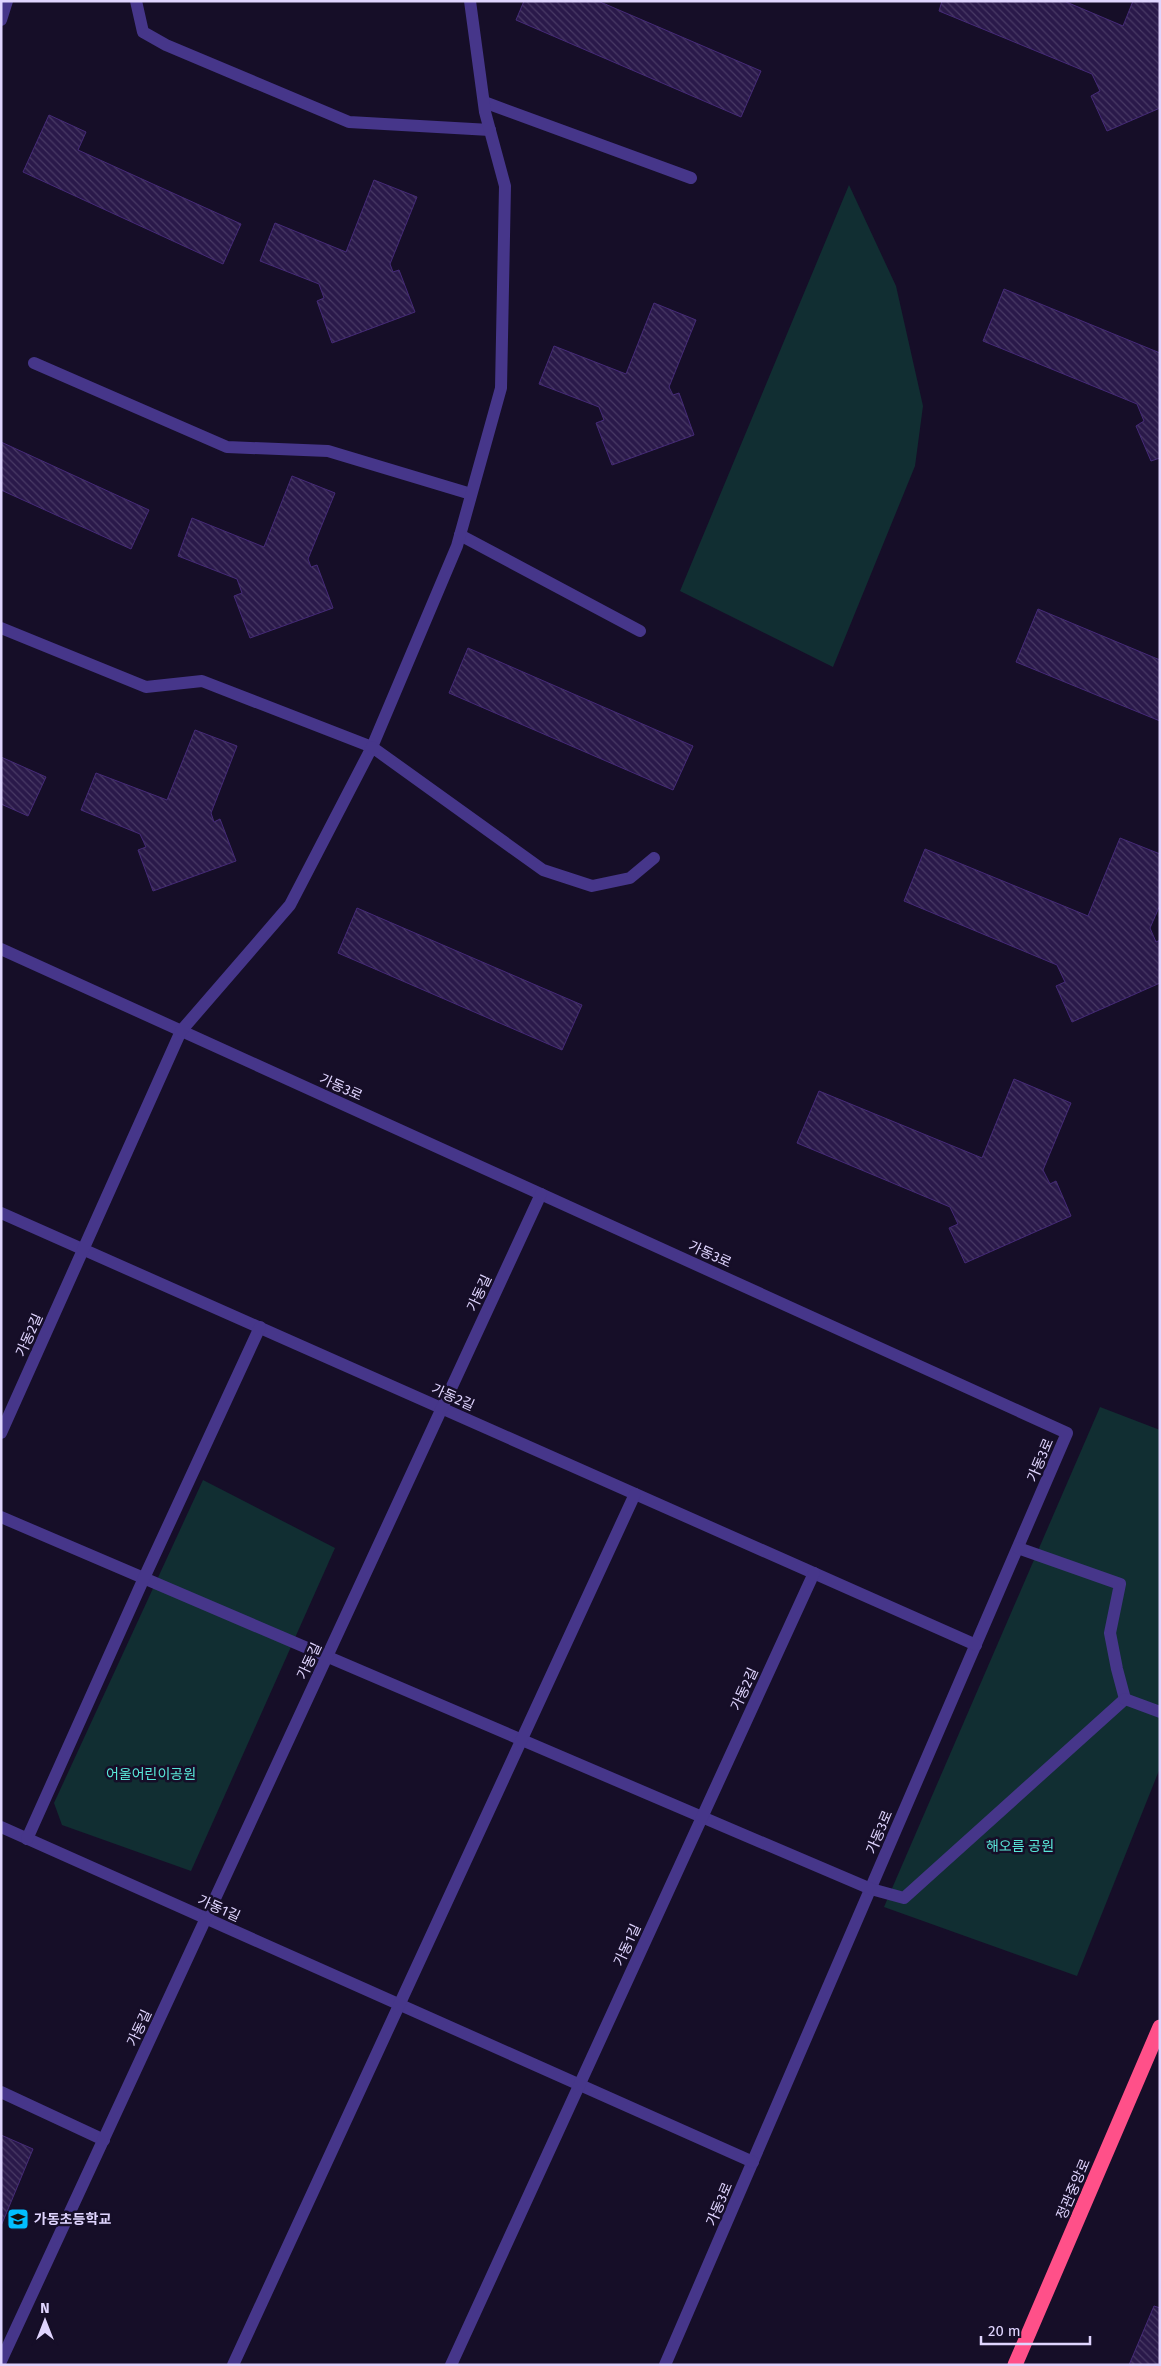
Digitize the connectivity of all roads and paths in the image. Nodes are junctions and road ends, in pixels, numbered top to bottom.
1 (7, 1) edge
2 (136, 1) edge
3 (470, 1) edge
4 (1, 20) edge
5 (484, 102) junction
6 (490, 130) junction
7 (691, 178) dead end
8 (34, 363) dead end
9 (472, 494) junction
10 (460, 535) junction
11 (1, 628) edge
12 (640, 631) dead end
13 (372, 747) junction
14 (654, 858) dead end
15 (1, 949) edge
16 (181, 1031) junction
17 (541, 1194) junction
18 (1, 1213) edge
19 (83, 1249) junction
20 (260, 1327) junction
21 (442, 1408) junction
22 (1, 1433) edge
23 (635, 1494) junction
24 (1, 1517) edge
25 (1018, 1548) junction
26 (814, 1574) junction
27 (144, 1578) junction
28 (976, 1645) junction
29 (327, 1657) junction
30 (1125, 1699) junction
31 (1160, 1712) edge
32 (521, 1740) junction
33 (702, 1818) junction
34 (1, 1827) edge
35 (27, 1839) junction
36 (871, 1889) junction
37 (206, 1918) junction
38 (399, 2004) junction
39 (1160, 2027) edge
40 (580, 2084) junction
41 (1, 2092) edge
42 (104, 2140) junction
43 (753, 2162) junction
44 (1, 2361) edge
45 (233, 2365) edge
46 (451, 2365) edge
47 (666, 2365) edge
48 (1015, 2365) edge

1 - 4 street
2 - 6 street
3 - 5 street
5 - 6 street
5 - 7 street
6 - 9 street
8 - 9 street
9 - 10 street
10 - 12 street
10 - 13 street
11 - 13 street
13 - 14 street
13 - 16 street
15 - 16 street, 가동3로
16 - 17 street, 가동3로
16 - 19 street, 가동2길
17 - 21 street, 가동길
17 - 25 street, 가동3로
18 - 19 street, 가동2길
19 - 20 street, 가동2길
19 - 22 street, 가동2길
20 - 21 street, 가동2길
20 - 27 street
21 - 23 street, 가동2길
21 - 29 street, 가동길
23 - 26 street, 가동2길
23 - 32 street
24 - 27 street
25 - 28 street, 가동3로
25 - 30 street
26 - 28 street, 가동2길
26 - 33 street, 가동2길
27 - 29 street
27 - 35 street
28 - 36 street, 가동3로
29 - 32 street
29 - 37 street, 가동길
30 - 31 street
30 - 36 street
32 - 33 street
32 - 38 street
33 - 36 street
33 - 40 street, 가동1길
34 - 35 street, 가동1길
35 - 37 street, 가동1길
36 - 43 street, 가동3로
37 - 38 street, 가동1길
37 - 42 street, 가동길
38 - 40 street, 가동1길
38 - 45 street
39 - 48 highway, 정관중앙로
40 - 43 street, 가동1길
40 - 46 street, 가동1길
41 - 42 street
42 - 44 street, 가동길
43 - 47 street, 가동3로

